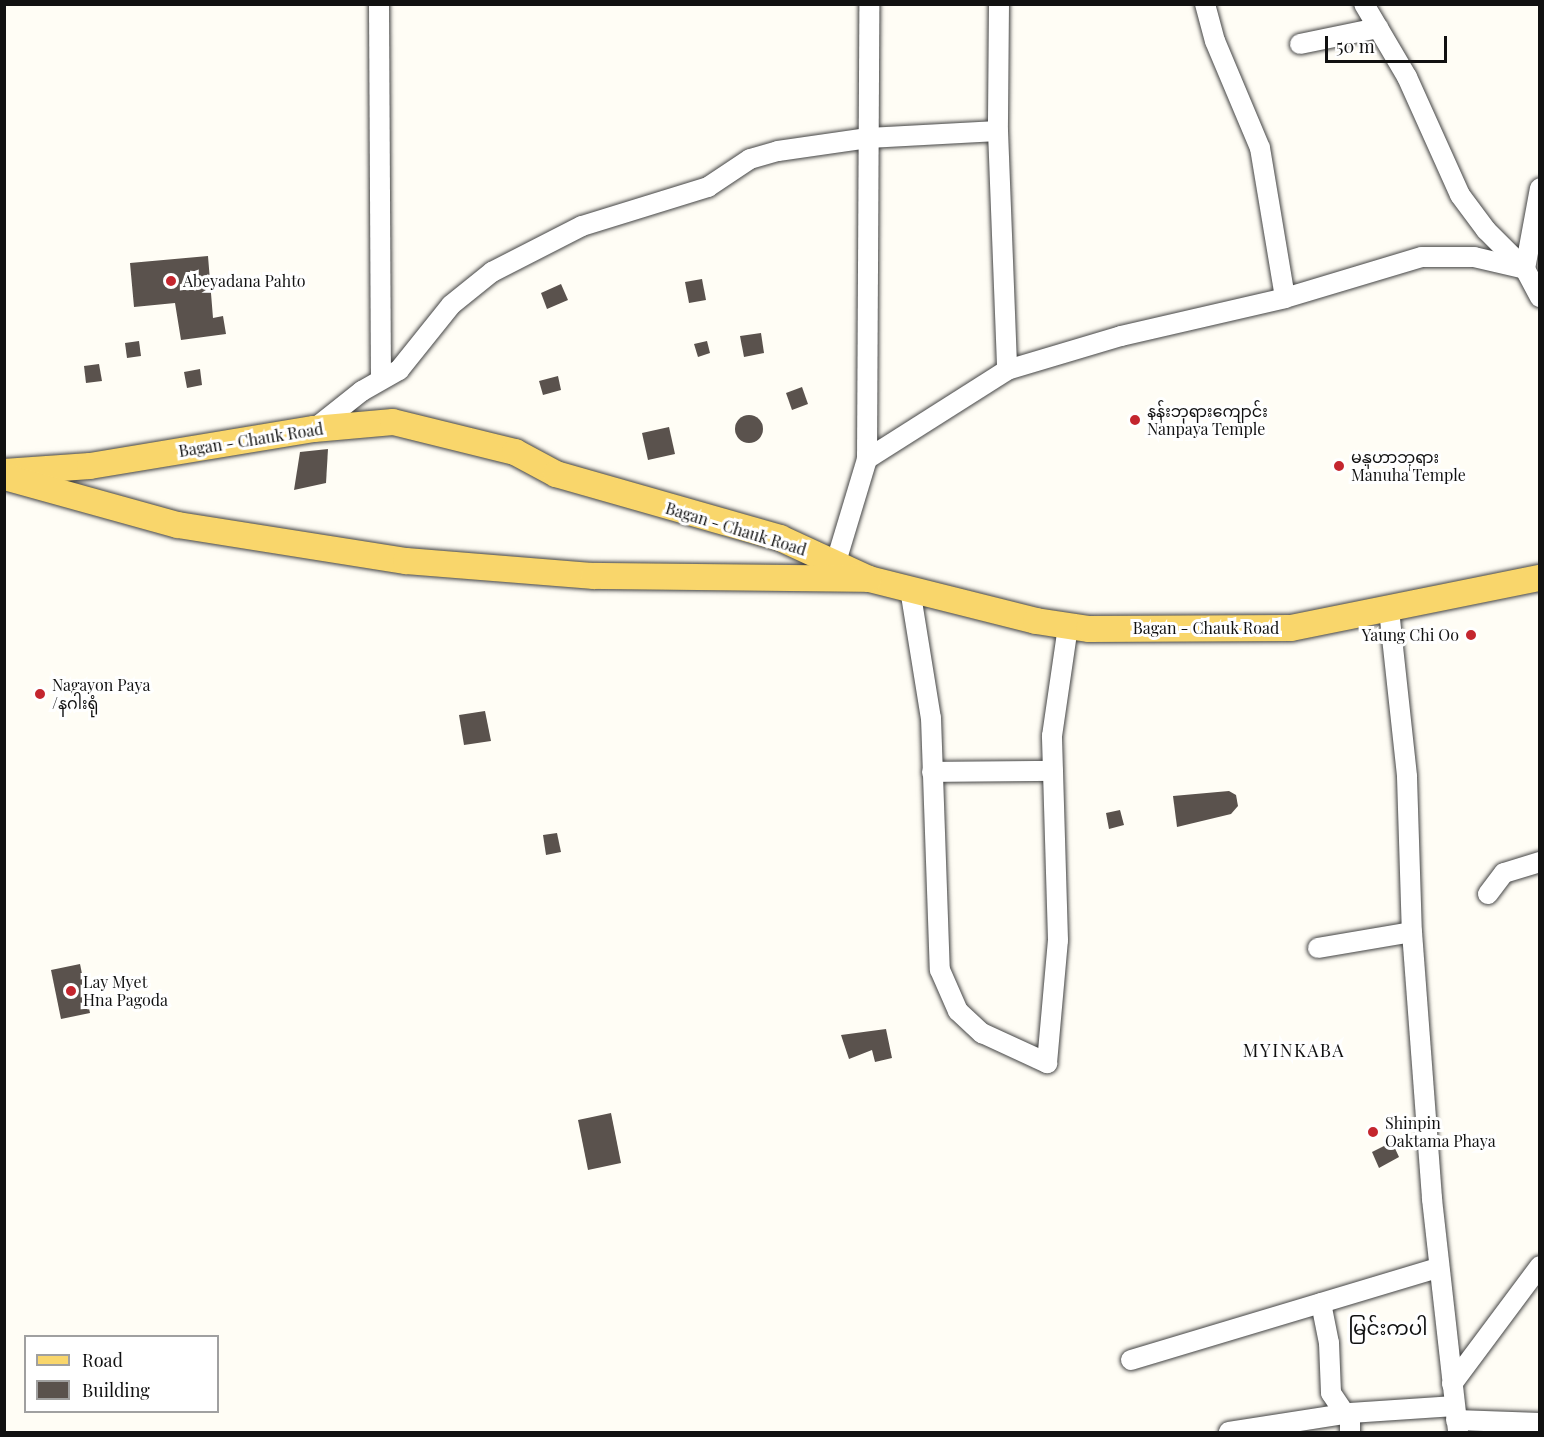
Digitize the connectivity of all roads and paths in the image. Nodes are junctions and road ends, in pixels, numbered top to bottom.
1 (379, 4) edge
2 (869, 4) edge
3 (999, 4) edge
4 (1205, 4) edge
5 (1364, 4) edge
6 (1377, 28) junction
7 (1300, 44) dead end
8 (998, 131) junction
9 (868, 138) junction
10 (1539, 188) edge
11 (1525, 269) junction
12 (1539, 297) edge
13 (1285, 298) junction
14 (1007, 370) junction
15 (381, 378) junction
16 (314, 429) junction
17 (867, 459) junction
18 (4, 472) edge
19 (4, 477) edge
20 (833, 571) junction
21 (1539, 578) edge
22 (910, 589) junction
23 (1389, 610) junction
24 (1068, 626) junction
25 (1053, 771) junction
26 (932, 772) junction
27 (1539, 862) edge
28 (1488, 894) dead end
29 (1412, 932) junction
30 (1318, 948) dead end
31 (1539, 1266) edge
32 (1438, 1268) junction
33 (1321, 1303) junction
34 (1131, 1360) dead end
35 (1452, 1384) junction
36 (1456, 1419) edge
37 (1348, 1420) edge
38 (1539, 1423) edge
39 (1229, 1432) edge

1 - 15 street
2 - 9 street
3 - 8 street
4 - 13 street
5 - 6 street
6 - 7 street
6 - 11 street
8 - 9 street
8 - 14 street
9 - 15 street
9 - 17 street
10 - 11 street
11 - 12 street
11 - 13 street
13 - 14 street
14 - 17 street
15 - 16 street
16 - 18 main road, Bagan - Chauk Road
16 - 20 main road, Bagan - Chauk Road
17 - 20 street
19 - 20 main road, Bagan - Chauk Road
20 - 22 main road, Bagan - Chauk Road
21 - 23 main road, Bagan - Chauk Road
22 - 24 main road, Bagan - Chauk Road
22 - 26 street
23 - 24 main road, Bagan - Chauk Road
23 - 29 street
24 - 25 street
25 - 26 street
25 - 26 street
27 - 28 street
29 - 30 street
29 - 32 street
31 - 35 street
32 - 33 street
32 - 35 street
33 - 34 street
33 - 37 street
35 - 36 street
36 - 37 street
36 - 38 street
37 - 39 street

